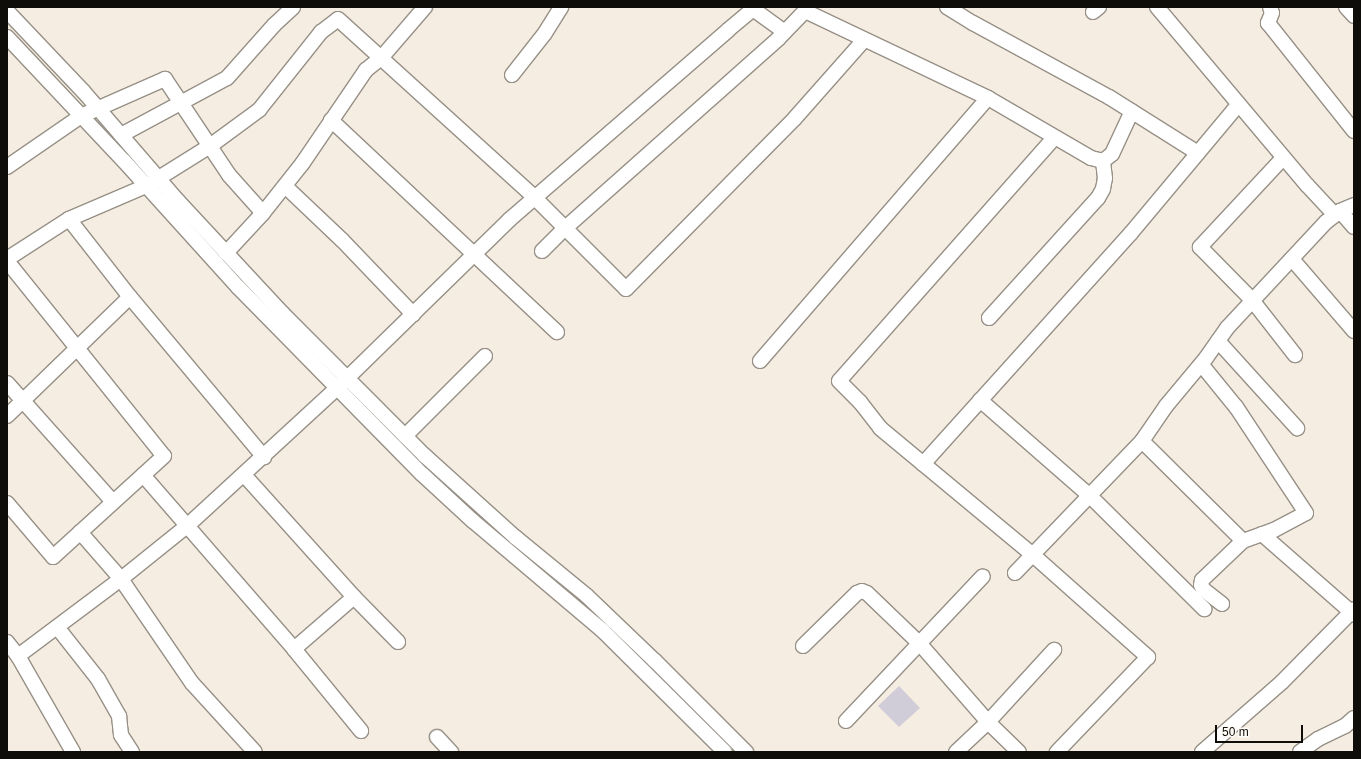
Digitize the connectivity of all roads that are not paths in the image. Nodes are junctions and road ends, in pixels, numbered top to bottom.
1 (293, 7) edge
2 (425, 7) edge
3 (561, 7) edge
4 (947, 7) edge
5 (1157, 7) edge
6 (1270, 7) edge
7 (1346, 7) edge
8 (807, 9) edge
9 (7, 11) edge
10 (1354, 16) edge
11 (785, 32) junction
12 (7, 37) edge
13 (864, 40) junction
14 (382, 57) junction
15 (512, 75) dead end
16 (988, 98) junction
17 (180, 104) junction
18 (1238, 105) junction
19 (98, 108) junction
20 (1132, 111) junction
21 (81, 116) junction
22 (331, 120) junction
23 (1354, 131) edge
24 (121, 135) junction
25 (1054, 138) junction
26 (210, 146) junction
27 (1198, 153) junction
28 (1283, 158) junction
29 (1103, 161) junction
30 (7, 167) edge
31 (158, 178) junction
32 (146, 186) junction
33 (285, 186) junction
34 (534, 197) junction
35 (1354, 205) edge
36 (263, 213) junction
37 (1338, 213) junction
38 (69, 219) junction
39 (1354, 227) edge
40 (564, 228) junction
41 (542, 251) dead end
42 (226, 253) junction
43 (474, 253) junction
44 (1292, 259) junction
45 (7, 260) edge
46 (130, 297) junction
47 (1252, 300) junction
48 (413, 314) junction
49 (989, 318) dead end
50 (1354, 331) edge
51 (557, 332) dead end
52 (1218, 341) junction
53 (76, 349) junction
54 (1295, 355) dead end
55 (485, 356) dead end
56 (760, 361) dead end
57 (1201, 364) junction
58 (7, 383) edge
59 (342, 383) junction
60 (980, 400) junction
61 (23, 401) junction
62 (7, 416) edge
63 (1297, 428) dead end
64 (405, 436) junction
65 (1142, 441) junction
66 (264, 457) junction
67 (923, 464) junction
68 (143, 475) junction
69 (244, 475) junction
70 (1090, 496) junction
71 (113, 502) junction
72 (7, 503) edge
73 (187, 526) junction
74 (80, 532) junction
75 (1262, 534) junction
76 (1243, 541) junction
77 (1033, 555) junction
78 (1015, 573) dead end
79 (983, 576) dead end
80 (121, 579) junction
81 (354, 597) junction
82 (1222, 604) dead end
83 (1204, 609) dead end
84 (1353, 612) edge
85 (57, 627) junction
86 (7, 642) edge
87 (398, 642) dead end
88 (920, 644) junction
89 (803, 646) dead end
90 (641, 647) junction
91 (294, 649) junction
92 (1054, 650) dead end
93 (18, 656) junction
94 (630, 658) junction
95 (1354, 718) edge
96 (846, 721) dead end
97 (988, 722) junction
98 (362, 731) dead end
99 (437, 737) dead end
100 (73, 752) edge
101 (132, 752) edge
102 (255, 752) edge
103 (451, 752) edge
104 (726, 752) edge
105 (746, 752) edge
106 (956, 752) edge
107 (1019, 752) edge
108 (1057, 752) edge
109 (1202, 752) edge
110 (1300, 752) edge

1 - 17 street
2 - 14 street
3 - 15 street
4 - 20 street
5 - 18 street
6 - 23 street
7 - 10 street
8 - 11 street
8 - 13 street
9 - 19 street
11 - 34 street
11 - 40 street
12 - 21 street
13 - 16 street
13 - 40 street
14 - 22 street
14 - 26 street
14 - 34 street
16 - 25 street
16 - 56 street
17 - 19 street
17 - 24 street
17 - 26 street
18 - 27 street
18 - 28 street
19 - 21 street
19 - 24 street
20 - 27 street
20 - 29 street
21 - 30 street
21 - 32 street
22 - 33 street
22 - 43 street
24 - 31 street
25 - 29 street
25 - 67 street
26 - 31 street
26 - 36 street
27 - 60 street
28 - 37 street
28 - 47 street
29 - 49 street
31 - 32 street
31 - 42 street
32 - 38 street
32 - 59 street
33 - 36 street
33 - 48 street
34 - 40 street
34 - 43 street
35 - 37 street
36 - 42 street
37 - 39 street
37 - 44 street
38 - 45 street
38 - 46 street
40 - 41 street
42 - 59 street
43 - 48 street
43 - 51 street
44 - 47 street
44 - 50 street
45 - 53 street
46 - 53 street
46 - 66 street
47 - 52 street
47 - 54 street
48 - 59 street
52 - 57 street
52 - 63 street
53 - 61 street
53 - 68 street
55 - 64 street
57 - 65 street
57 - 75 street
58 - 61 street
59 - 64 street
59 - 66 street
59 - 94 street
60 - 67 street
60 - 70 street
61 - 62 street
61 - 71 street
64 - 90 street
65 - 70 street
65 - 76 street
66 - 69 street
67 - 77 street
68 - 71 street
68 - 73 street
69 - 73 street
69 - 81 street
70 - 77 street
70 - 83 street
71 - 74 street
72 - 74 street
73 - 80 street
73 - 91 street
74 - 80 street
75 - 76 street
75 - 84 street
76 - 82 street
77 - 78 street
77 - 108 street
79 - 88 street
80 - 85 street
80 - 102 street
81 - 87 street
81 - 91 street
84 - 109 street
85 - 93 street
85 - 101 street
86 - 93 street
88 - 89 street
88 - 96 street
88 - 97 street
90 - 94 street
90 - 105 street
91 - 98 street
92 - 97 street
93 - 100 street
94 - 104 street
95 - 110 street
97 - 106 street
97 - 107 street
99 - 103 street

